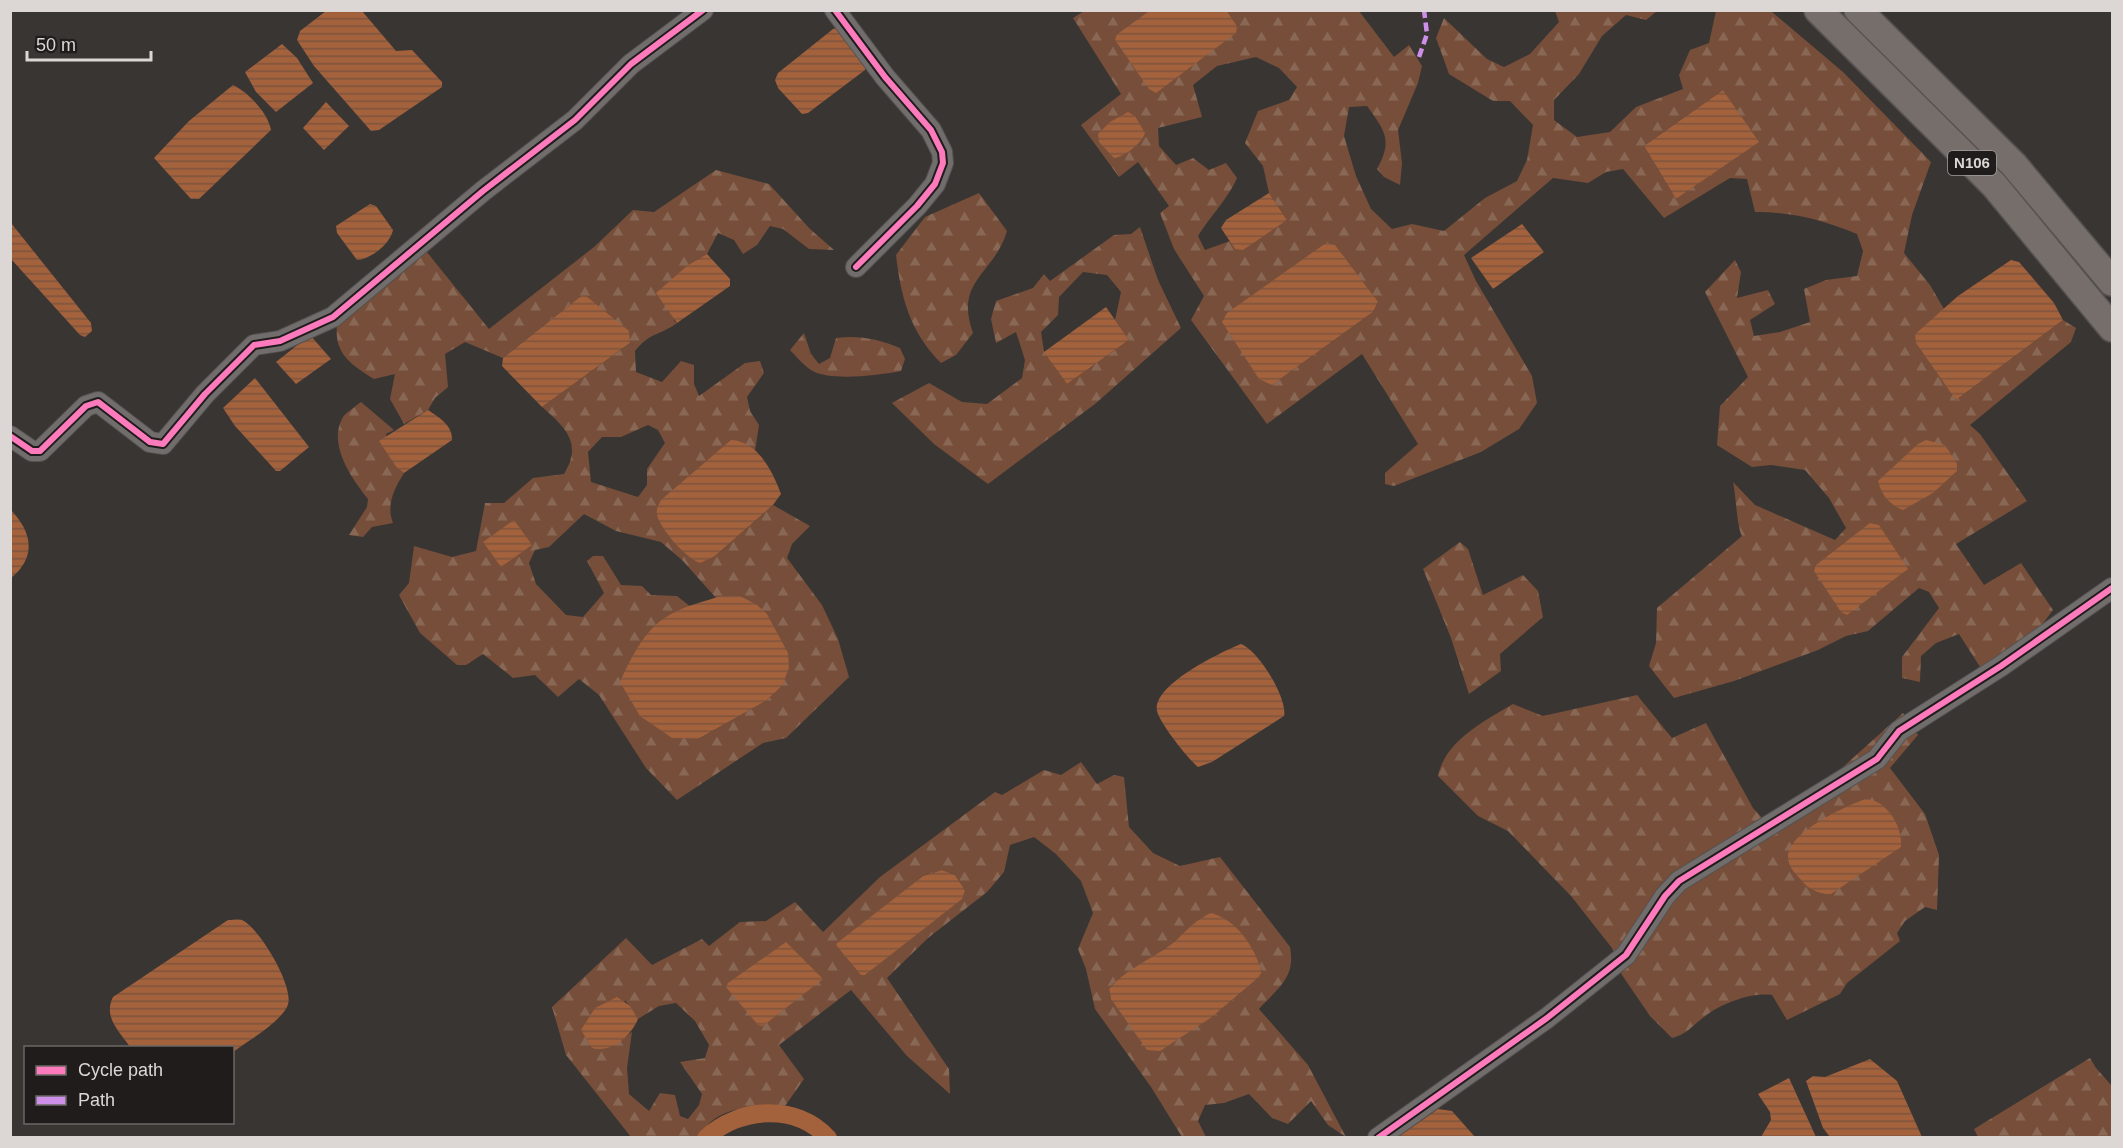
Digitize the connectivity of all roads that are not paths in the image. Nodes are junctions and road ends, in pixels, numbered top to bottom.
1 (702, 10) edge
2 (835, 10) edge
3 (1818, 10) edge
4 (1858, 10) edge
5 (856, 267) dead end
6 (2112, 282) edge
7 (2112, 328) edge
8 (10, 436) edge
9 (2112, 588) edge
10 (1378, 1137) edge

1 - 8 street
2 - 5 street
3 - 7 highway, N106
4 - 6 highway, N106
9 - 10 street

